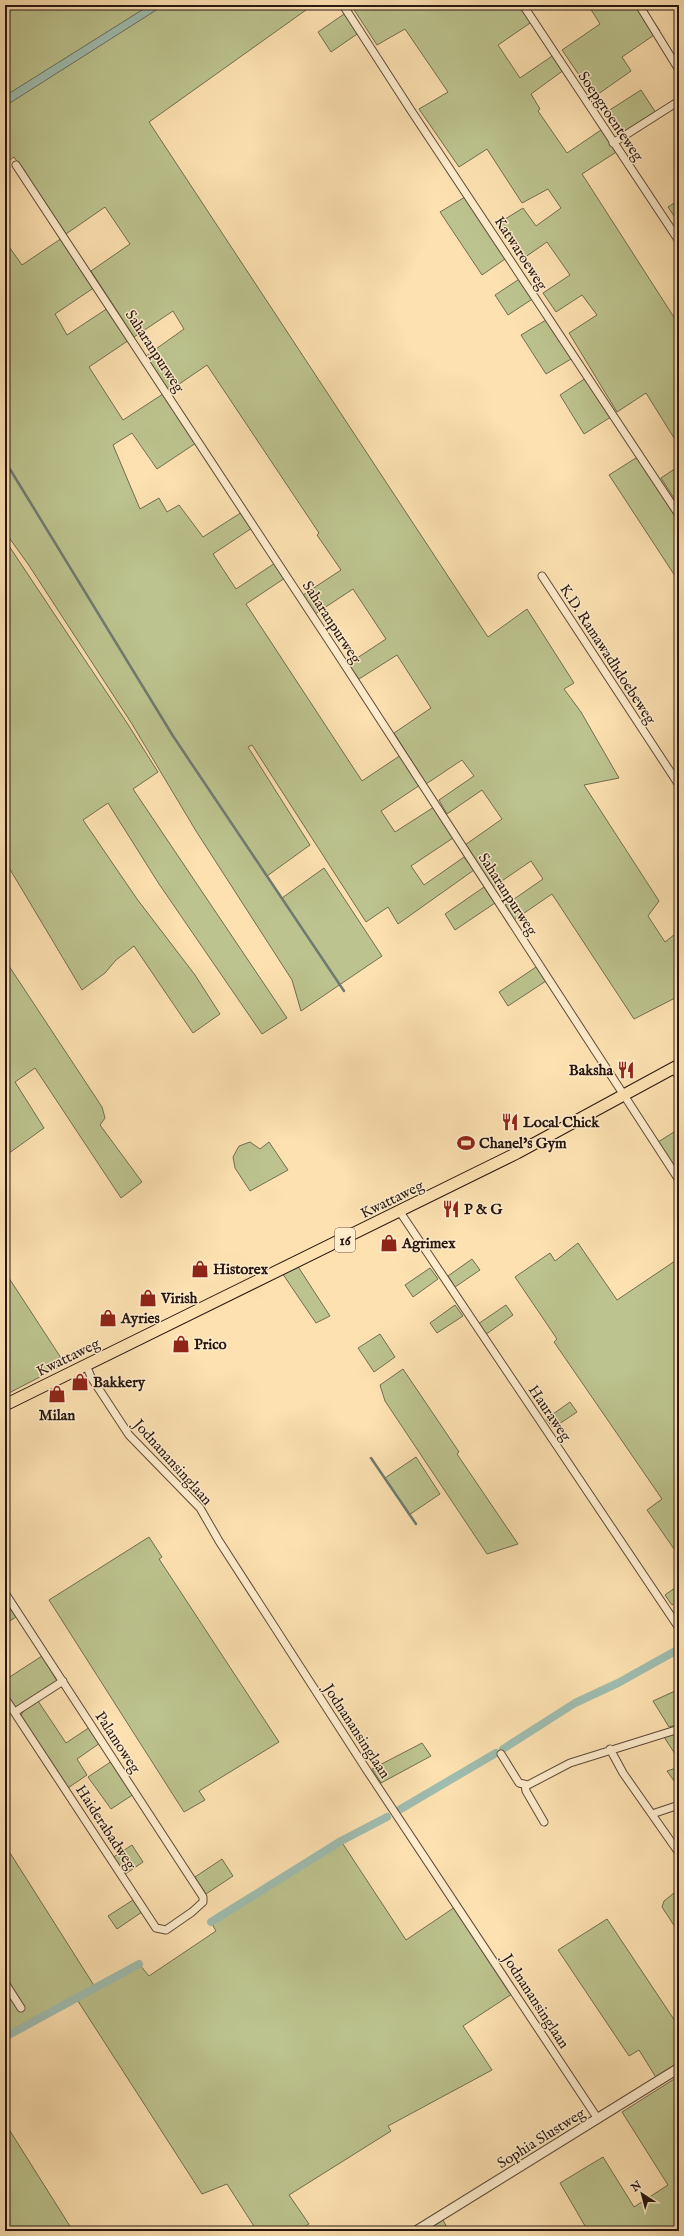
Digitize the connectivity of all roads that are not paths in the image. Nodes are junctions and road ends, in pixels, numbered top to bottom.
1 (343, 5) edge
2 (523, 5) edge
3 (639, 5) edge
4 (679, 70) edge
5 (679, 101) edge
6 (612, 143) junction
7 (16, 165) dead end
8 (679, 241) edge
9 (679, 515) edge
10 (542, 576) dead end
11 (679, 786) edge
12 (677, 1070) edge
13 (624, 1095) junction
14 (679, 1180) edge
15 (400, 1212) junction
16 (86, 1365) junction
17 (5, 1405) edge
18 (5, 1593) edge
19 (679, 1628) edge
20 (63, 1681) junction
21 (5, 1698) edge
22 (15, 1712) junction
23 (679, 1729) edge
24 (610, 1749) junction
25 (501, 1754) dead end
26 (524, 1785) junction
27 (679, 1805) edge
28 (652, 1814) junction
29 (544, 1822) dead end
30 (679, 1854) edge
31 (200, 1906) joint
32 (5, 1983) edge
33 (22, 2008) dead end
34 (679, 2068) edge
35 (598, 2119) junction
36 (416, 2231) edge

1 - 9 street, Katwaroeweg
2 - 6 street, Soepgroenteweg
3 - 4 street
5 - 6 street
6 - 8 street, Soepgroenteweg
7 - 13 street, Saharanpurweg
10 - 11 street, K.D. Ramawadhdoebeweg
12 - 13 main road, Kwattaweg / 16
13 - 14 street, Saharanpurweg
13 - 15 main road, Kwattaweg / 16
15 - 16 main road, Kwattaweg / 16
15 - 19 street, Hauraweg
16 - 17 main road, Kwattaweg / 16
16 - 35 street, Jodnanansinglaan
18 - 20 street, Palamoweg
20 - 22 street
20 - 31 street, Palamoweg
21 - 22 street, Haiderabadweg
22 - 31 street, Haiderabadweg
23 - 24 street
24 - 26 street
24 - 28 street
25 - 26 street
26 - 29 street
27 - 28 street
28 - 30 street
32 - 33 street
34 - 35 street, Sophia Slustweg
35 - 36 street, Sophia Slustweg

